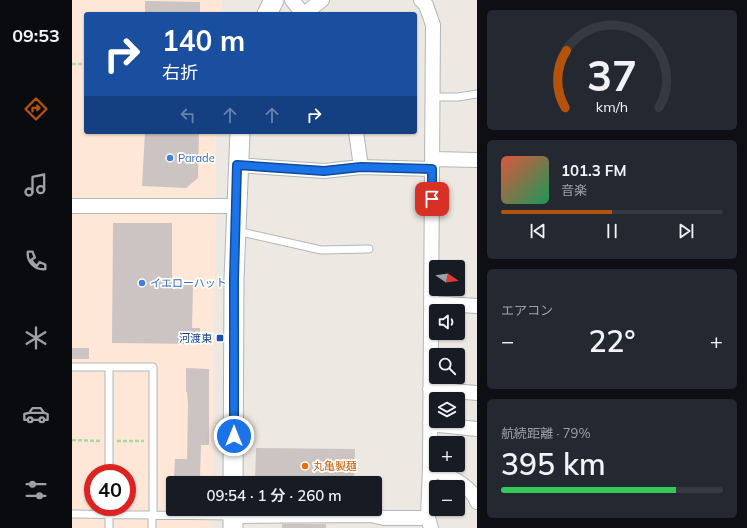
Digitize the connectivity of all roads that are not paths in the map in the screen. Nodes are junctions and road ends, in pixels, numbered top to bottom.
1 (274, 0) edge
2 (292, 0) edge
3 (322, 0) edge
4 (425, 2) edge
5 (268, 12) edge
6 (301, 12) edge
7 (306, 12) edge
8 (477, 94) edge
9 (432, 97) junction
10 (240, 134) edge
11 (356, 134) edge
12 (477, 160) edge
13 (432, 164) junction
14 (237, 165) junction
15 (361, 167) junction
16 (72, 206) edge
17 (236, 206) junction
18 (235, 230) junction
19 (369, 249) dead end
20 (431, 303) junction
21 (477, 306) edge
22 (72, 367) edge
23 (109, 367) junction
24 (430, 389) joint
25 (477, 393) edge
26 (465, 428) edge
27 (477, 429) edge
28 (109, 464) edge
29 (430, 472) edge
30 (439, 472) edge
31 (233, 476) edge
32 (477, 502) edge
33 (84, 513) edge
34 (72, 514) edge
35 (136, 514) edge
36 (152, 515) junction
37 (109, 516) edge
38 (233, 518) edge
39 (430, 523) edge
40 (109, 528) edge
41 (152, 528) edge

1 - 5 street
2 - 6 street
3 - 7 street
4 - 9 street
8 - 9 lane
9 - 13 street
10 - 14 street
11 - 15 street
12 - 13 street
13 - 15 street
13 - 20 street
14 - 15 street
14 - 17 street
16 - 17 street
17 - 18 street
18 - 19 lane
18 - 31 street
20 - 21 street
20 - 24 street
22 - 23 lane
23 - 28 lane
23 - 36 lane
24 - 25 street
26 - 27 street
29 - 39 street
30 - 32 street
33 - 34 lane
35 - 36 lane
36 - 38 lane
36 - 41 lane
37 - 40 lane
38 - 39 street

